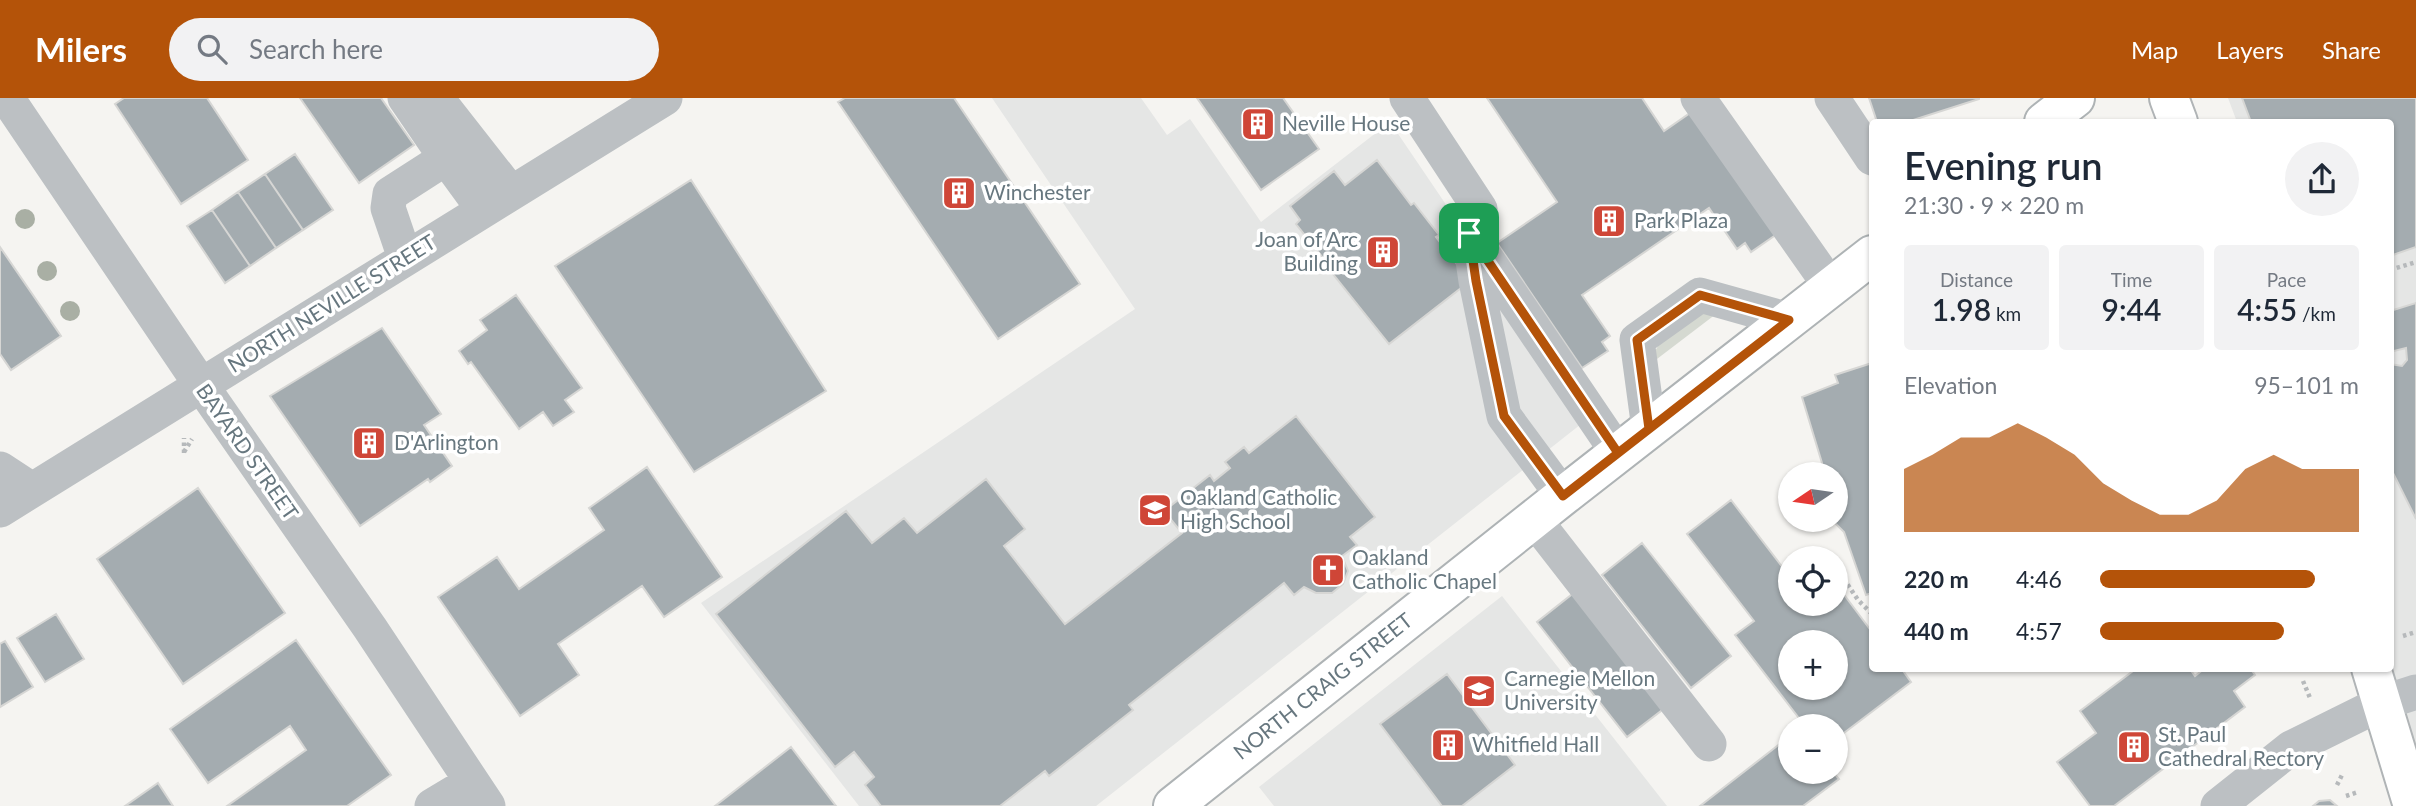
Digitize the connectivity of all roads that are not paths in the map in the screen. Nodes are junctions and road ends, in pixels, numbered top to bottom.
1 (7, 98) edge
2 (665, 98) edge
3 (1407, 98) edge
4 (1698, 98) edge
5 (1832, 98) edge
6 (2075, 98) edge
7 (2169, 98) edge
8 (422, 99) edge
9 (2048, 119) edge
10 (2177, 119) edge
11 (1869, 154) edge
12 (446, 158) junction
13 (497, 202) junction
14 (1469, 233) junction
15 (1869, 257) edge
16 (405, 258) junction
17 (1831, 287) junction
18 (1789, 320) junction
19 (201, 385) junction
20 (1649, 429) junction
21 (1618, 453) junction
22 (0, 469) edge
23 (32, 490) junction
24 (1563, 496) junction
25 (0, 510) edge
26 (1534, 519) junction
27 (2389, 688) edge
28 (1709, 744) dead end
29 (480, 794) edge
30 (432, 806) edge
31 (1173, 806) edge
32 (2218, 806) edge
33 (2413, 806) edge

1 - 19 street, BAYARD STREET
2 - 13 street, NORTH NEVILLE STREET
3 - 14 street
4 - 17 street
5 - 11 street
6 - 9 main road
7 - 10 main road
8 - 12 street
8 - 13 street
12 - 13 street
12 - 16 street
13 - 16 street, NORTH NEVILLE STREET
14 - 21 street
14 - 24 street
15 - 17 main road, NORTH CRAIG STREET
16 - 19 street, NORTH NEVILLE STREET
17 - 18 main road, NORTH CRAIG STREET
18 - 20 main road, NORTH CRAIG STREET
18 - 20 street
19 - 23 street, NORTH NEVILLE STREET
19 - 29 street, BAYARD STREET
20 - 21 main road, NORTH CRAIG STREET
21 - 24 main road, NORTH CRAIG STREET
22 - 23 street
23 - 25 street, NORTH NEVILLE STREET
24 - 26 main road, NORTH CRAIG STREET
26 - 28 street
26 - 31 main road, NORTH CRAIG STREET
27 - 32 street
27 - 33 main road
29 - 30 street

